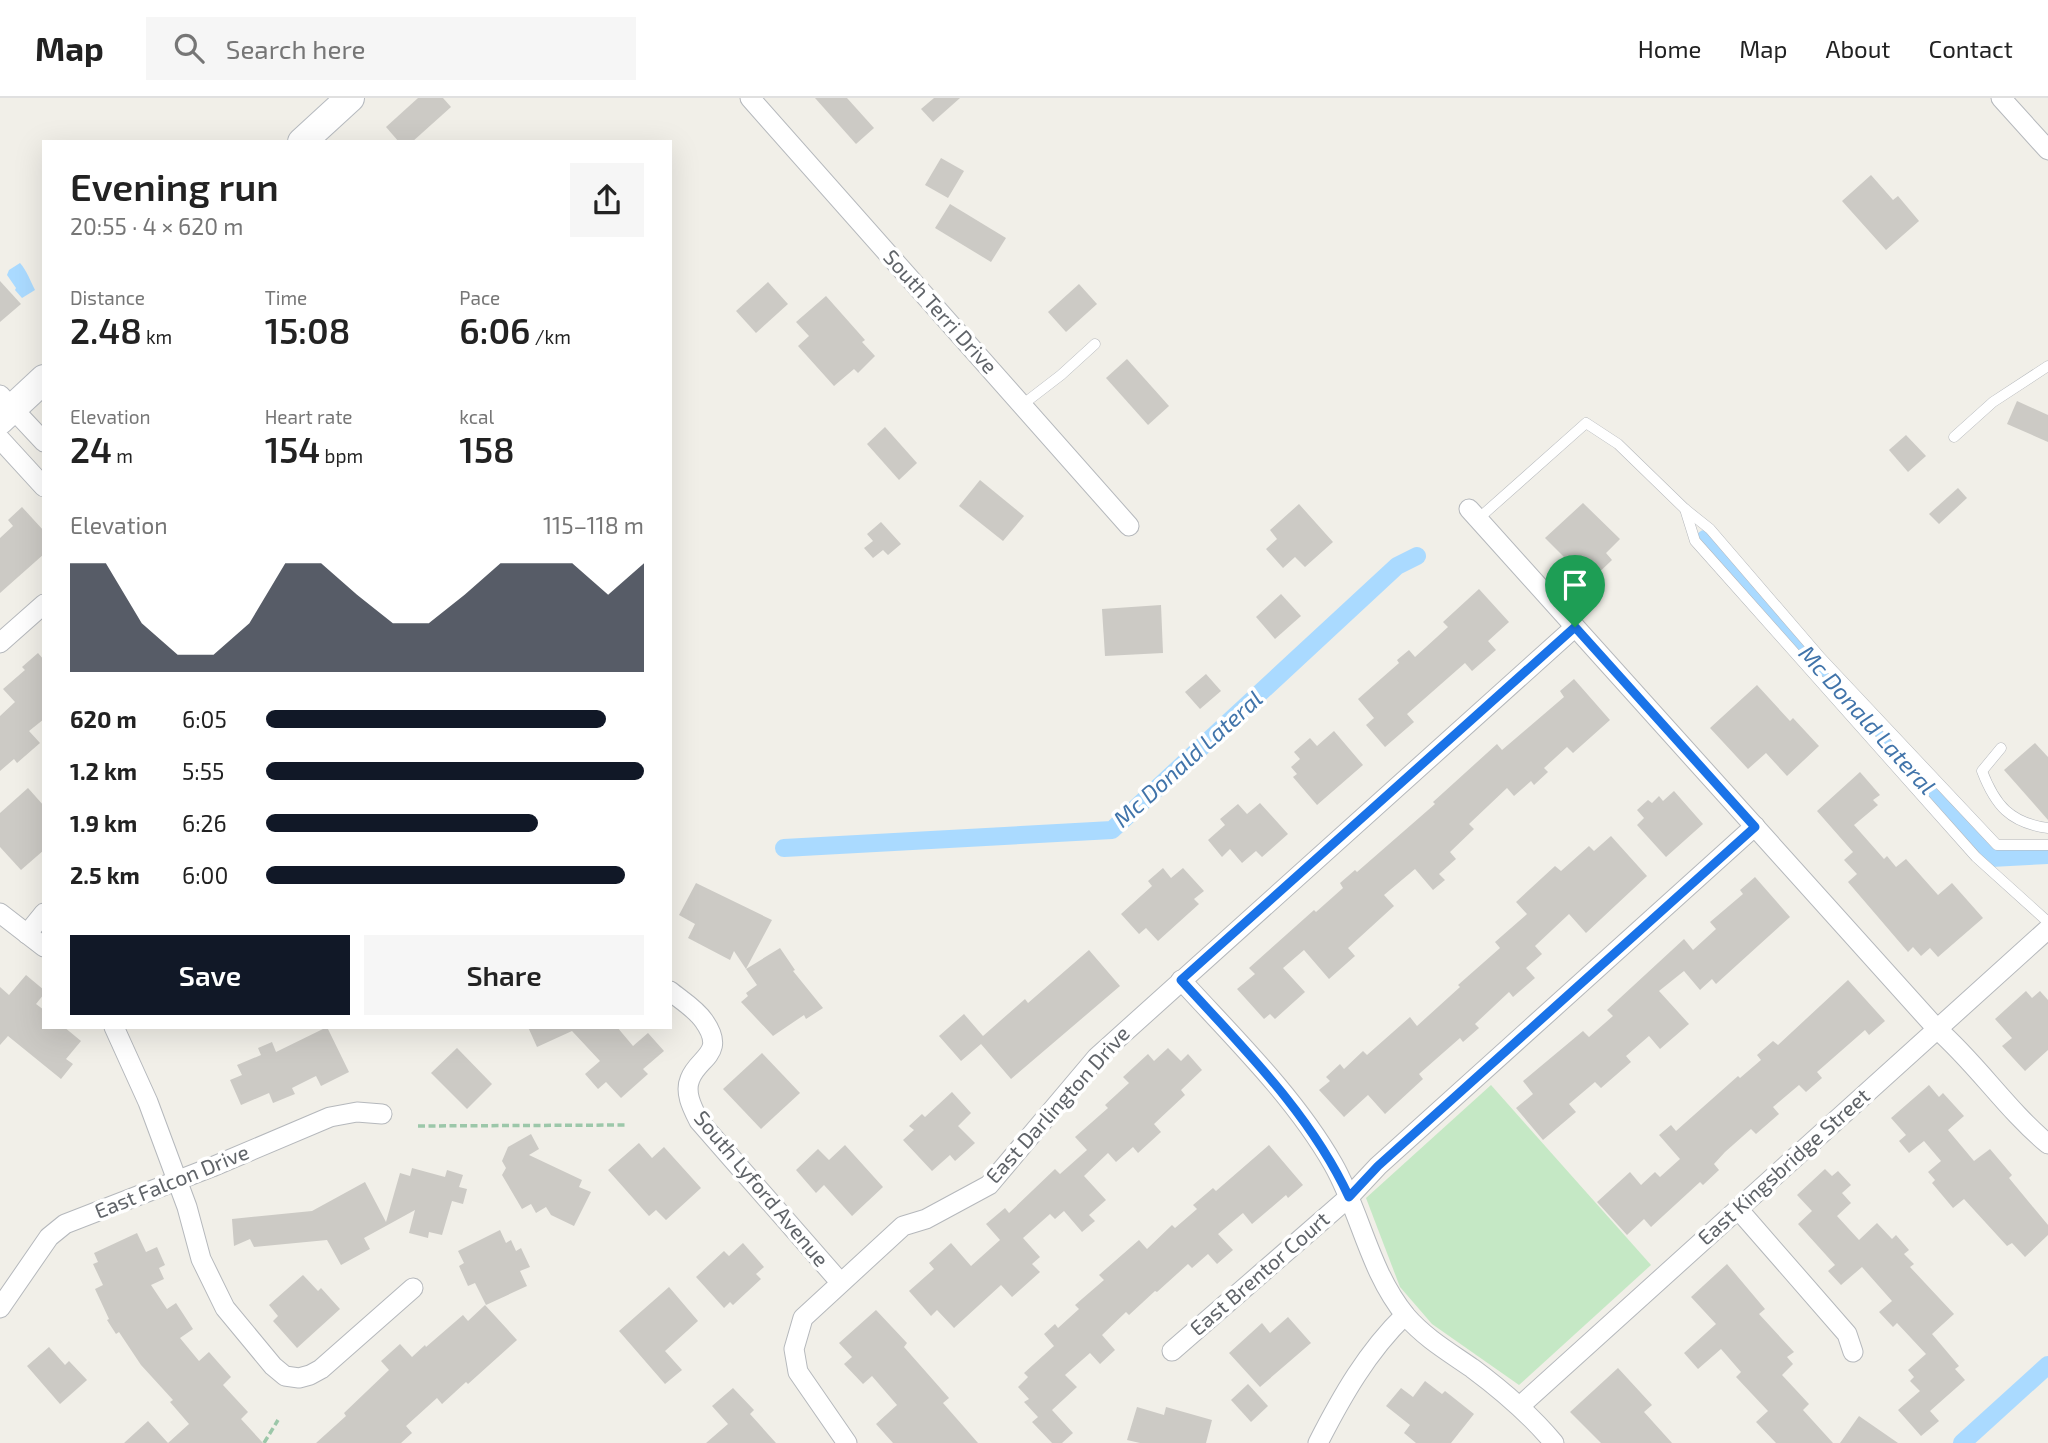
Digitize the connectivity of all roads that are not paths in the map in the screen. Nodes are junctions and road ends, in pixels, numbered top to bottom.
1 (350, 98) edge
2 (750, 98) edge
3 (2001, 98) edge
4 (304, 140) edge
5 (2048, 150) edge
6 (1095, 344) dead end
7 (2048, 366) edge
8 (42, 380) edge
9 (1022, 405) junction
10 (4, 407) edge
11 (1954, 437) dead end
12 (0, 439) edge
13 (42, 440) edge
14 (42, 485) edge
15 (1685, 509) junction
16 (1473, 514) joint
17 (1129, 527) dead end
18 (42, 606) edge
19 (1575, 627) junction
20 (0, 643) edge
21 (2001, 748) dead end
22 (1755, 827) junction
23 (2048, 828) edge
24 (2048, 845) edge
25 (0, 913) edge
26 (42, 915) edge
27 (2048, 922) edge
28 (2048, 929) edge
29 (27, 934) junction
30 (42, 945) edge
31 (1181, 980) junction
32 (672, 993) edge
33 (115, 1029) edge
34 (1937, 1029) junction
35 (382, 1114) dead end
36 (2048, 1144) edge
37 (177, 1180) junction
38 (1349, 1197) junction
39 (1738, 1209) junction
40 (840, 1282) junction
41 (413, 1288) dead end
42 (0, 1308) edge
43 (1405, 1315) junction
44 (1172, 1351) dead end
45 (1853, 1352) dead end
46 (1520, 1406) junction
47 (847, 1443) edge
48 (1318, 1443) edge
49 (1554, 1443) edge

1 - 4 main road
2 - 9 street, South Terri Drive
3 - 5 street
6 - 9 lane
7 - 11 lane
8 - 10 main road
9 - 17 street, South Terri Drive
10 - 13 street
12 - 14 street
15 - 16 lane
15 - 24 lane
15 - 27 lane
16 - 19 street
18 - 20 street
19 - 22 street
19 - 31 street, East Darlington Drive
21 - 23 lane
22 - 34 street
22 - 38 street, East Brentor Court
25 - 29 street
26 - 29 street
28 - 34 street, East Kingsbridge Street
29 - 30 street
31 - 38 street
31 - 40 street, East Darlington Drive
32 - 40 street, South Lyford Avenue
33 - 37 street
34 - 36 street
34 - 39 street, East Kingsbridge Street
35 - 37 street, East Falcon Drive
37 - 41 street
37 - 42 street, East Falcon Drive
38 - 43 street
38 - 44 street, East Brentor Court
39 - 45 street
39 - 46 street, East Kingsbridge Street
40 - 47 street, East Darlington Drive
43 - 46 street
43 - 48 street
46 - 49 street

